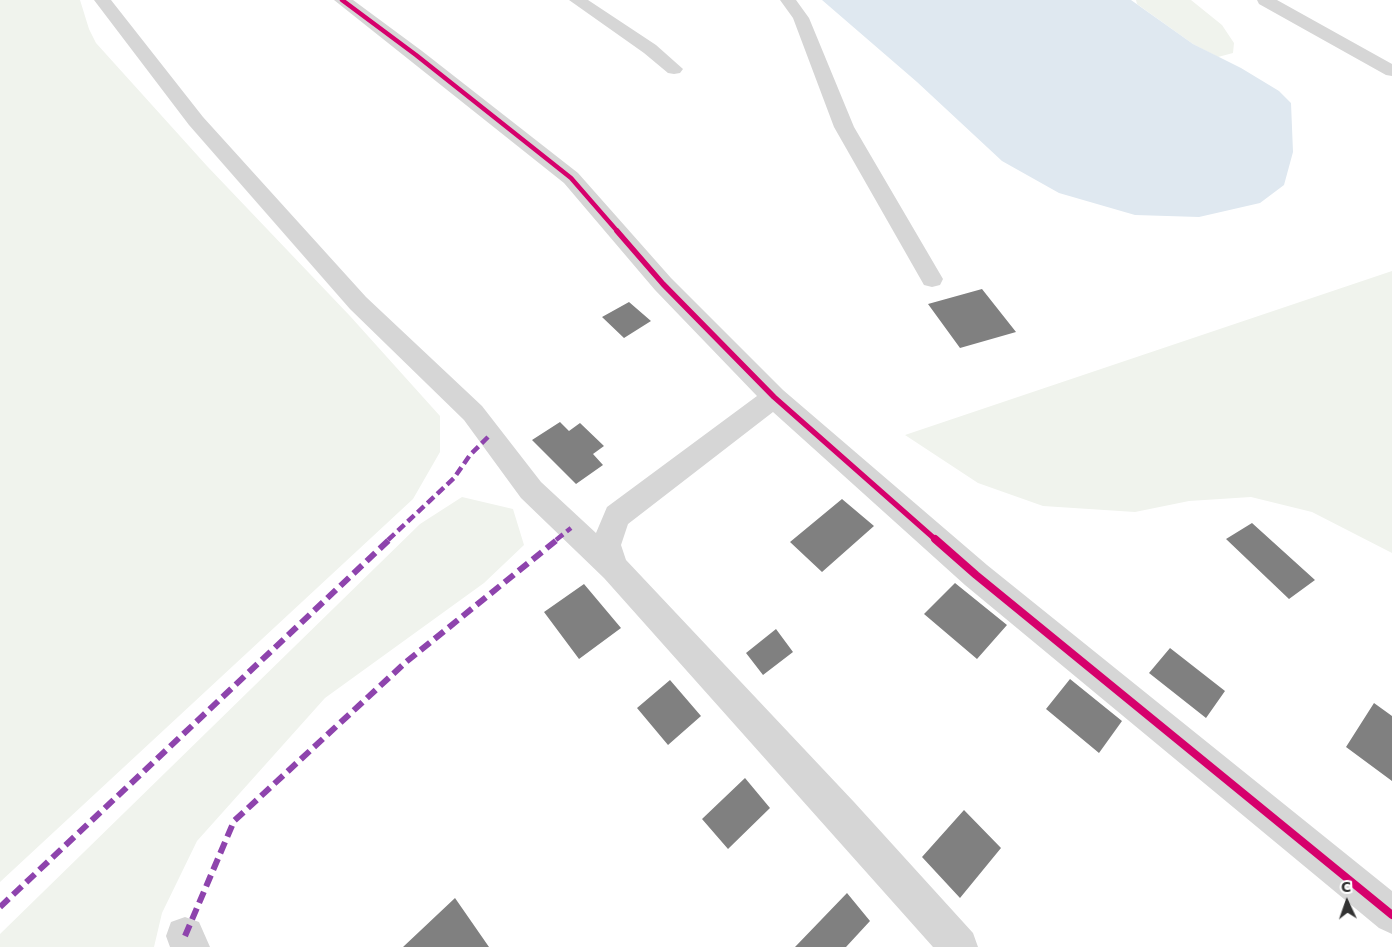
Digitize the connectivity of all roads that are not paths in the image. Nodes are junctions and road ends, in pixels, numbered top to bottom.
1 (102, 0) edge
2 (342, 0) edge
3 (577, 0) edge
4 (788, 0) edge
5 (1265, 0) edge
6 (674, 69) dead end
7 (1392, 71) edge
8 (932, 279) dead end
9 (774, 397) junction
10 (614, 568) junction
11 (1392, 915) edge
12 (959, 947) edge

1 - 10 street
2 - 9 street
3 - 6 street
4 - 8 street
5 - 7 street
9 - 10 street
9 - 11 street
10 - 12 street

